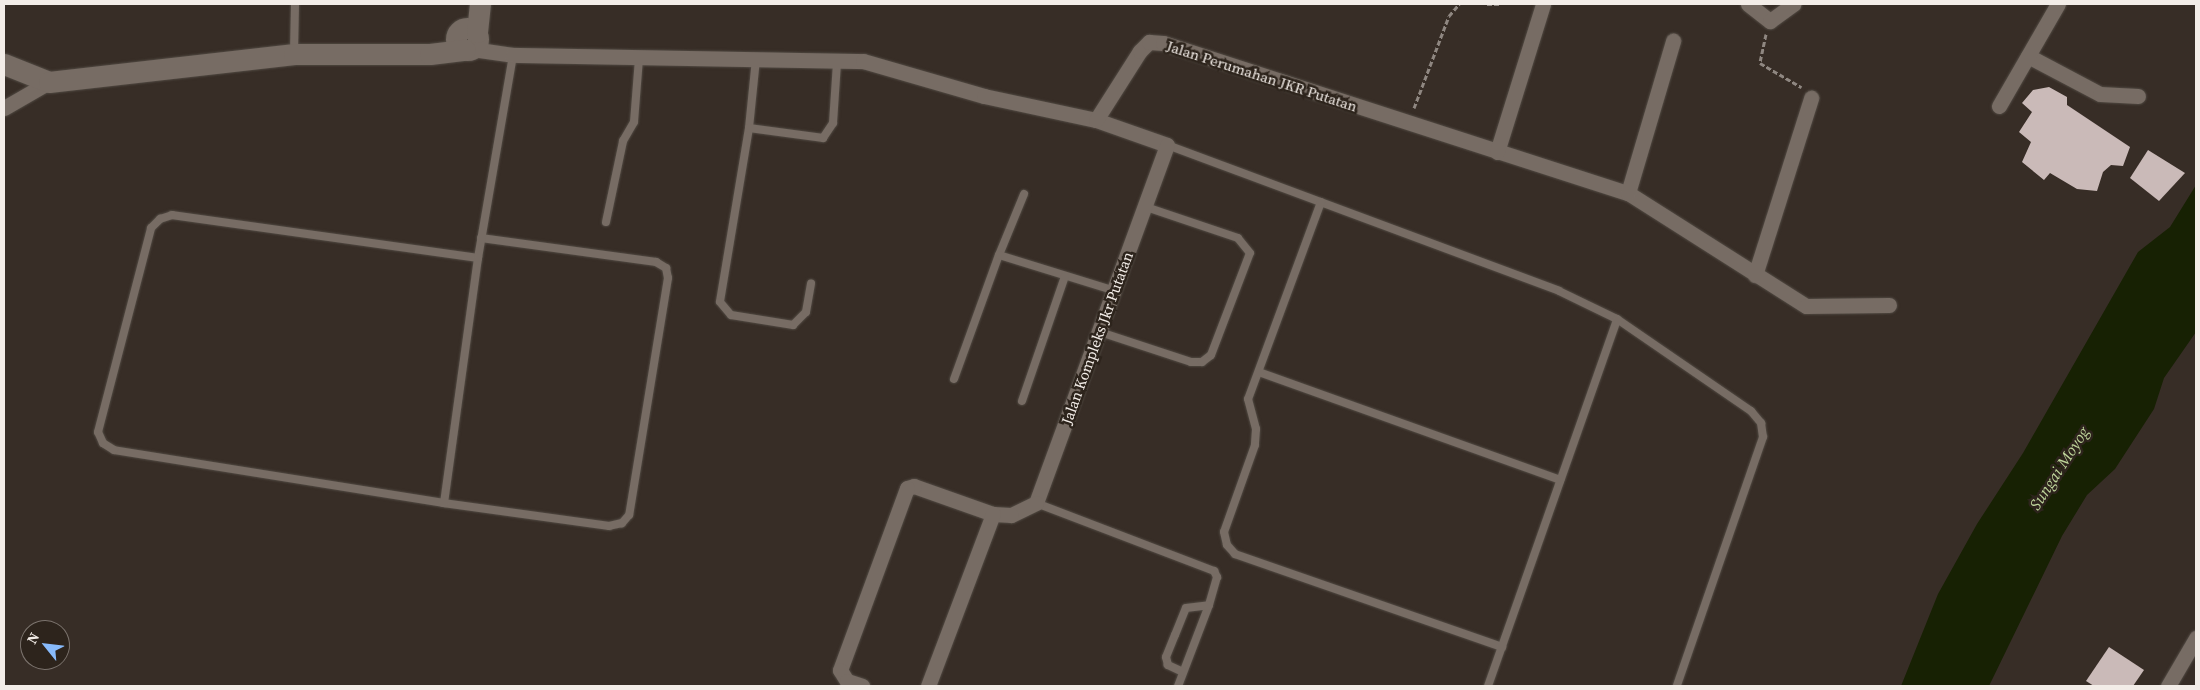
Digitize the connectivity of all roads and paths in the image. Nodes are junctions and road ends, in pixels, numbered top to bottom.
1 (295, 4) edge
2 (474, 4) edge
3 (480, 4) edge
4 (1459, 4) edge
5 (1487, 4) edge
6 (1499, 4) edge
7 (1543, 4) edge
8 (1748, 4) edge
9 (1793, 4) edge
10 (2058, 4) edge
11 (1770, 21) junction
12 (468, 39) junction
13 (1674, 41) dead end
14 (294, 54) junction
15 (513, 55) junction
16 (2028, 56) junction
17 (639, 58) junction
18 (756, 59) junction
19 (837, 62) junction
20 (4, 64) edge
21 (49, 82) junction
22 (2138, 96) dead end
23 (1811, 98) joint
24 (1999, 106) dead end
25 (4, 108) edge
26 (1096, 120) junction
27 (1408, 123) junction
28 (749, 128) junction
29 (1167, 145) junction
30 (1496, 152) junction
31 (1628, 193) junction
32 (1024, 194) dead end
33 (1321, 202) junction
34 (1146, 206) junction
35 (606, 222) dead end
36 (481, 238) junction
37 (999, 255) junction
38 (478, 258) junction
39 (1755, 275) junction
40 (1065, 276) junction
41 (811, 283) dead end
42 (1114, 291) junction
43 (1889, 305) dead end
44 (1617, 319) junction
45 (1100, 332) junction
46 (1259, 372) junction
47 (954, 379) dead end
48 (1022, 401) dead end
49 (1560, 480) junction
50 (444, 503) junction
51 (1036, 503) junction
52 (993, 514) junction
53 (1209, 605) junction
54 (2196, 638) edge
55 (1502, 647) junction
56 (1183, 672) junction
57 (862, 686) edge
58 (928, 686) edge
59 (1178, 686) edge
60 (1488, 686) edge
61 (1677, 686) edge
62 (2168, 686) edge

1 - 14 lane
2 - 12 street
3 - 12 street
4 - 27 path
5 - 6 path
7 - 30 street
8 - 11 street
9 - 11 street
10 - 16 street
11 - 23 path
12 - 14 street
12 - 15 street
13 - 31 street
14 - 21 street
15 - 17 street
15 - 36 lane
16 - 22 street
16 - 24 street
17 - 18 street
17 - 35 lane
18 - 19 street
18 - 28 lane
19 - 26 street
19 - 28 lane
20 - 21 street
21 - 25 street
23 - 39 street
26 - 27 street, Jalan Perumahan JKR Putatan
26 - 29 street
27 - 30 street, Jalan Perumahan JKR Putatan
28 - 41 lane
29 - 33 lane
29 - 34 street, Jalan Kompleks Jkr Putatan
30 - 31 street, Jalan Perumahan JKR Putatan
31 - 39 street, Jalan Perumahan JKR Putatan
32 - 37 lane
33 - 44 lane
33 - 46 lane
34 - 42 street, Jalan Kompleks Jkr Putatan
34 - 45 lane
36 - 38 lane
36 - 50 lane
37 - 40 lane
37 - 47 lane
38 - 50 lane
38 - 50 lane
39 - 43 street, Jalan Perumahan JKR Putatan
40 - 42 lane
40 - 48 lane
42 - 45 street, Jalan Kompleks Jkr Putatan
44 - 49 lane
44 - 61 lane
45 - 51 street, Jalan Kompleks Jkr Putatan
46 - 49 lane
46 - 55 lane
49 - 55 lane
51 - 52 street
51 - 53 lane
52 - 57 street
52 - 58 street
53 - 56 lane
53 - 56 lane
54 - 62 street
55 - 60 lane
56 - 59 lane

